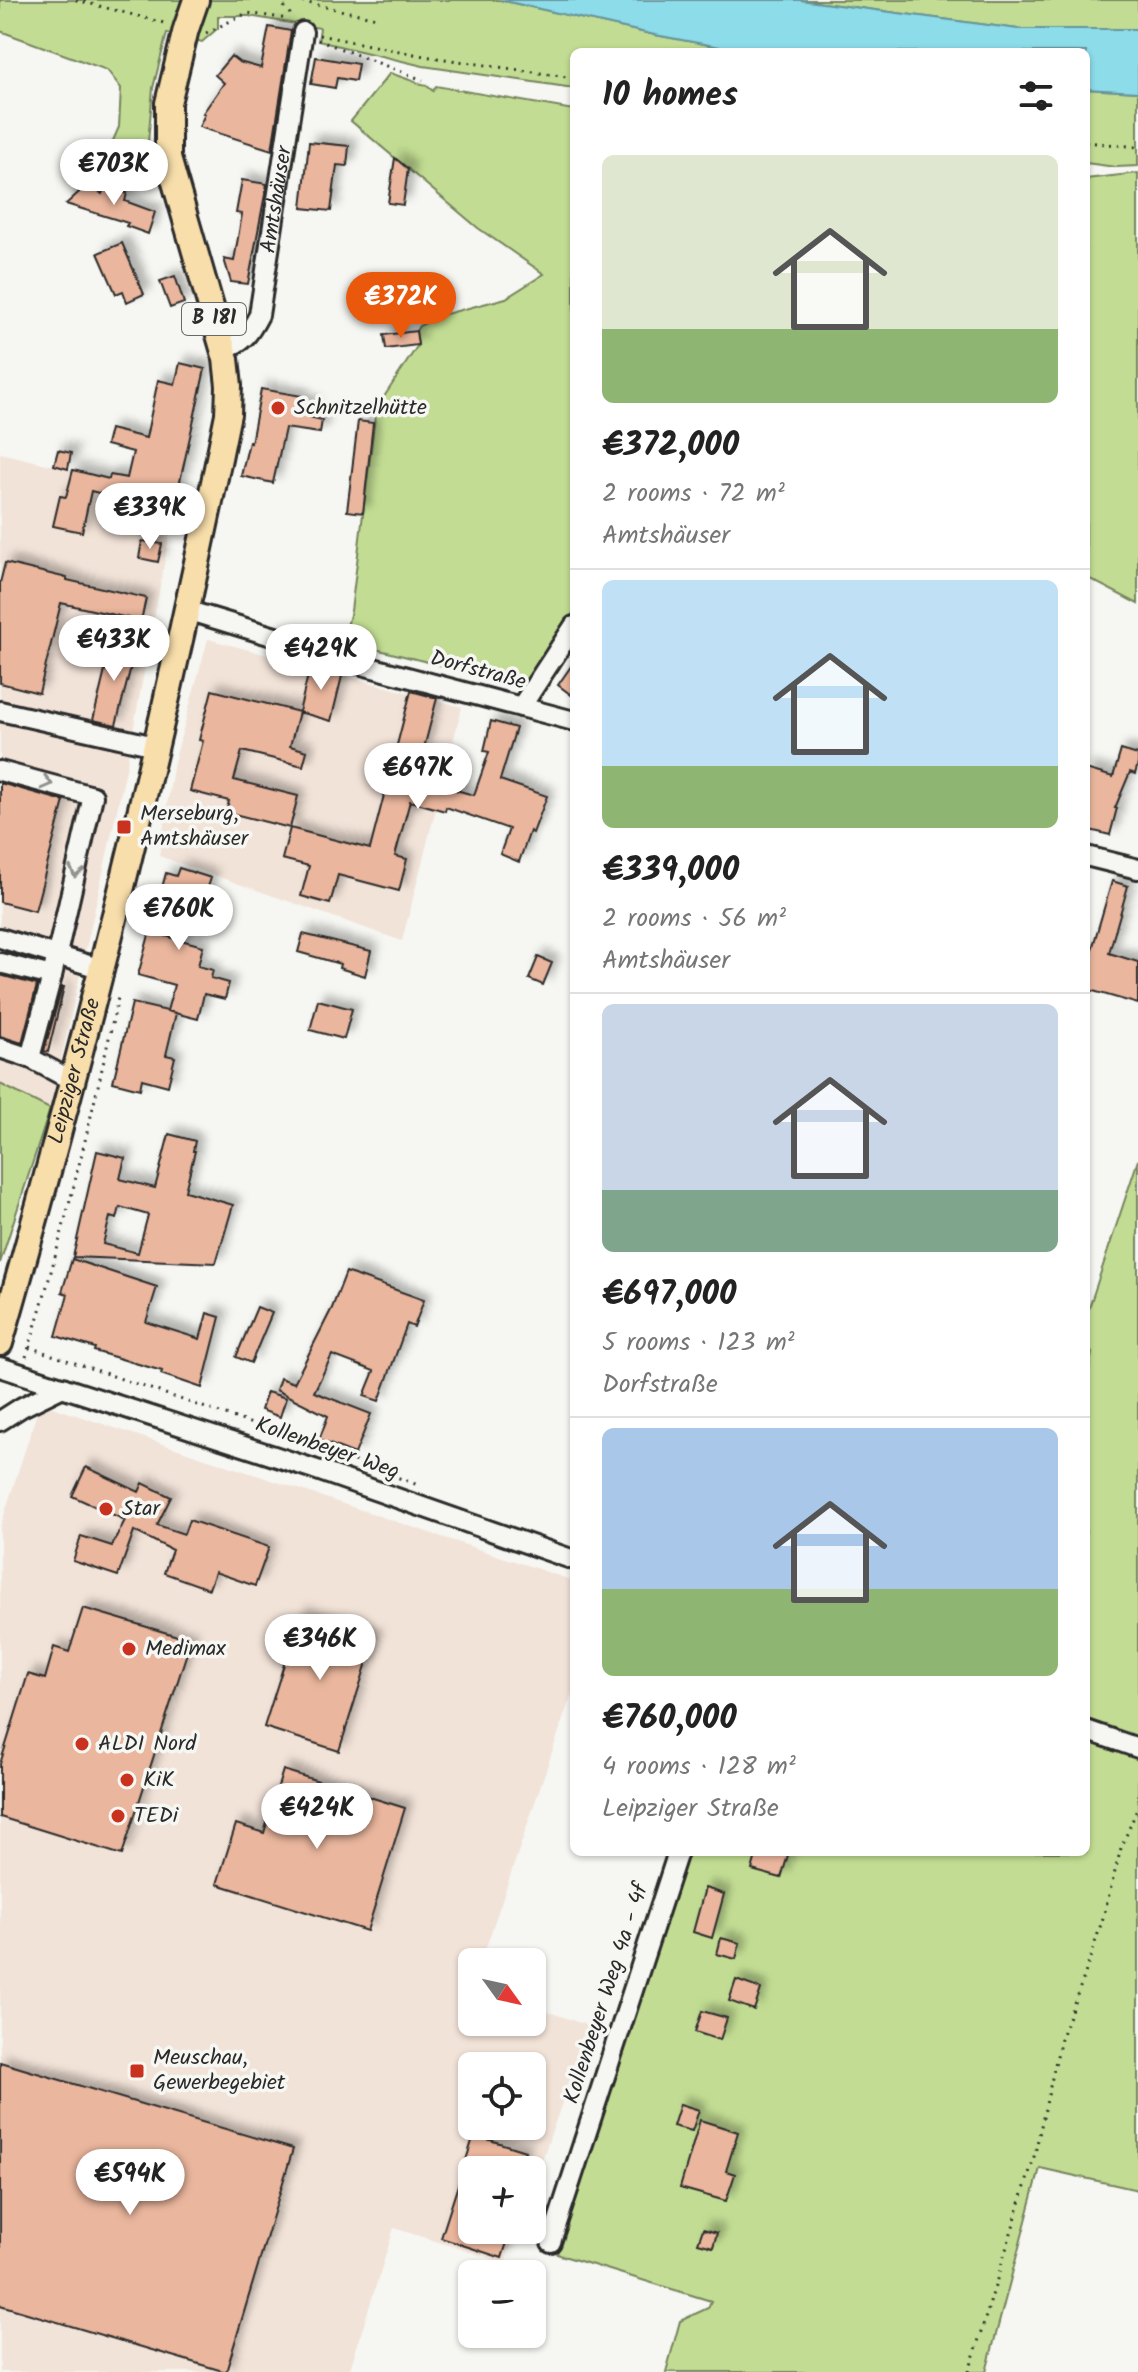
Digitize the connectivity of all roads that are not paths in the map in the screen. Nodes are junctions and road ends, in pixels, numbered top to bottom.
1 (196, 0) edge
2 (296, 26) road end
3 (223, 349) junction
4 (186, 610) junction
5 (570, 632) edge
6 (521, 707) junction
7 (0, 711) edge
8 (570, 720) edge
9 (155, 746) junction
10 (0, 771) edge
11 (1090, 857) edge
12 (1138, 869) edge
13 (0, 938) edge
14 (57, 957) junction
15 (0, 963) edge
16 (102, 969) junction
17 (52, 976) junction
18 (0, 1048) edge
19 (30, 1058) junction
20 (71, 1080) junction
21 (0, 1343) edge
22 (0, 1367) edge
23 (63, 1387) junction
24 (0, 1421) edge
25 (570, 1559) edge
26 (1090, 1731) edge
27 (1138, 1748) edge
28 (677, 1856) edge
29 (551, 2242) dead end

1 - 3 main road, B 181
2 - 3 street, Amtshäuser
3 - 4 main road, B 181
4 - 6 street, Dorfstraße
4 - 9 main road, Leipziger Straße / B 181
5 - 6 street
6 - 8 street, Dorfstraße
7 - 9 street
9 - 16 main road, Leipziger Straße / B 181
10 -> 14 street
11 - 12 street
13 - 14 street
14 - 16 street
14 - 17 street
15 - 17 street
16 - 20 main road, Leipziger Straße / B 181
17 - 19 street
18 - 19 street
19 - 20 street
20 - 21 main road, Leipziger Straße / B 181
22 - 23 street, Kollenbeyer Weg
23 - 24 street
23 - 25 street, Kollenbeyer Weg
26 - 27 street
28 - 29 street, Kollenbeyer Weg 4a - 4f

